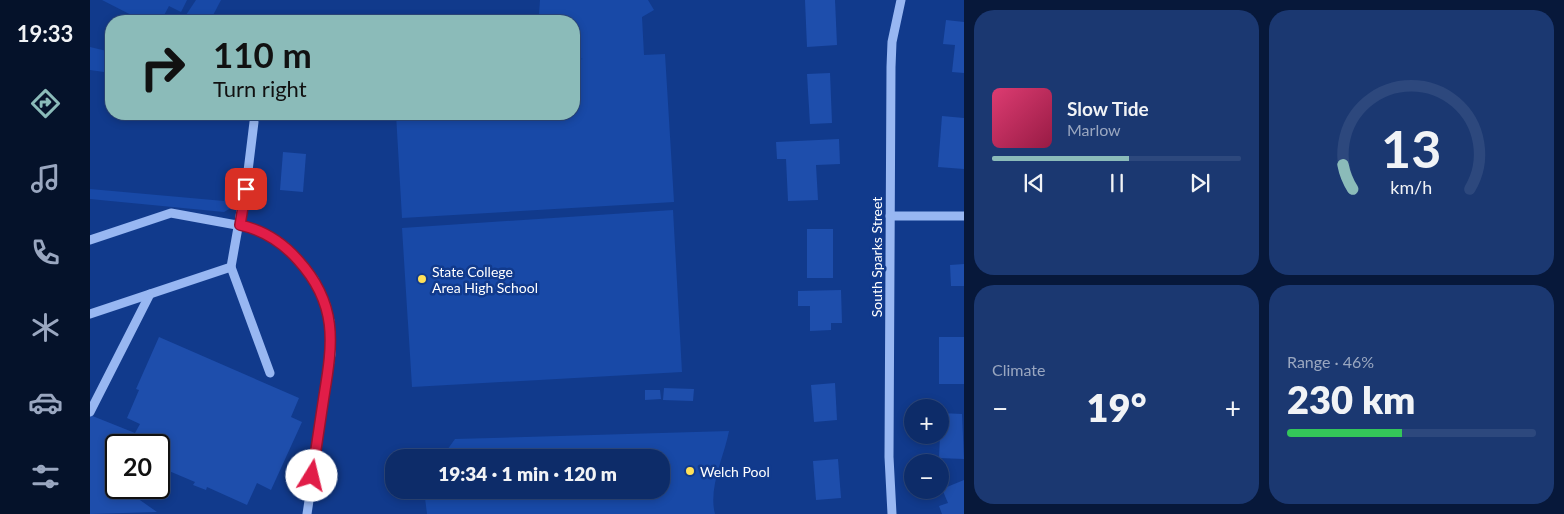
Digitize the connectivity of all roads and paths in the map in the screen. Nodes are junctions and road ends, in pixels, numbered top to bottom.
1 (901, 0) edge
2 (254, 122) dead end
3 (890, 216) junction
4 (964, 216) edge
5 (240, 225) junction
6 (90, 240) edge
7 (231, 267) junction
8 (150, 294) junction
9 (90, 314) edge
10 (270, 373) dead end
11 (90, 412) edge
12 (307, 514) edge
13 (892, 514) edge

1 - 3 street, South Sparks Street
2 - 5 street
3 - 4 street
3 - 13 street, South Sparks Street
5 - 6 street
5 - 7 street
5 - 12 street
7 - 8 street
7 - 10 street
8 - 9 street
8 - 11 street

